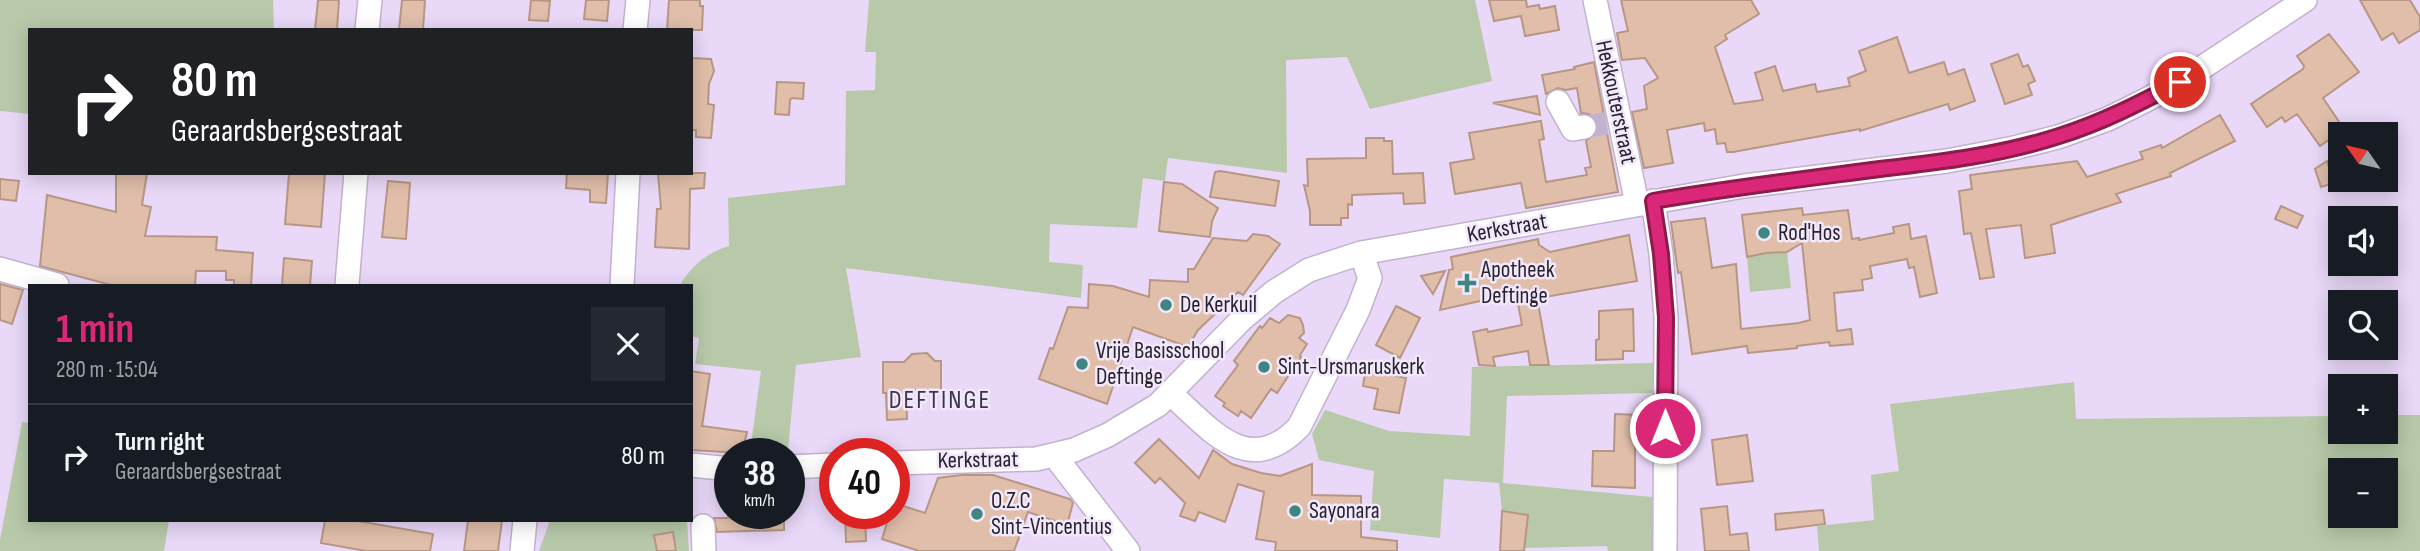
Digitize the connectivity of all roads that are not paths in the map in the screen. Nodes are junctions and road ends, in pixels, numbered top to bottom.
1 (370, 0) edge
2 (638, 0) edge
3 (1595, 0) edge
4 (2305, 0) edge
5 (368, 28) edge
6 (635, 28) edge
7 (1558, 102) dead end
8 (1584, 127) dead end
9 (356, 175) edge
10 (628, 175) edge
11 (1645, 203) junction
12 (1361, 253) junction
13 (0, 269) edge
14 (53, 284) edge
15 (347, 284) edge
16 (622, 284) edge
17 (1171, 394) junction
18 (1054, 456) junction
19 (910, 463) edge
20 (693, 466) edge
21 (714, 468) edge
22 (703, 526) dead end
23 (704, 551) edge
24 (1128, 551) edge
25 (1665, 551) edge

1 - 5 street
2 - 6 street
3 - 11 street, Hekkouterstraat
4 - 11 street, Kerkstraat
7 - 8 street
9 - 15 street
10 - 16 street
11 - 12 street, Kerkstraat
11 - 25 street, Hekkouterstraat
12 - 17 street, Kerkstraat
12 - 17 street
13 - 14 street
17 - 18 street, Kerkstraat
18 - 19 street, Kerkstraat
18 - 24 street
20 - 21 street
22 - 23 street

